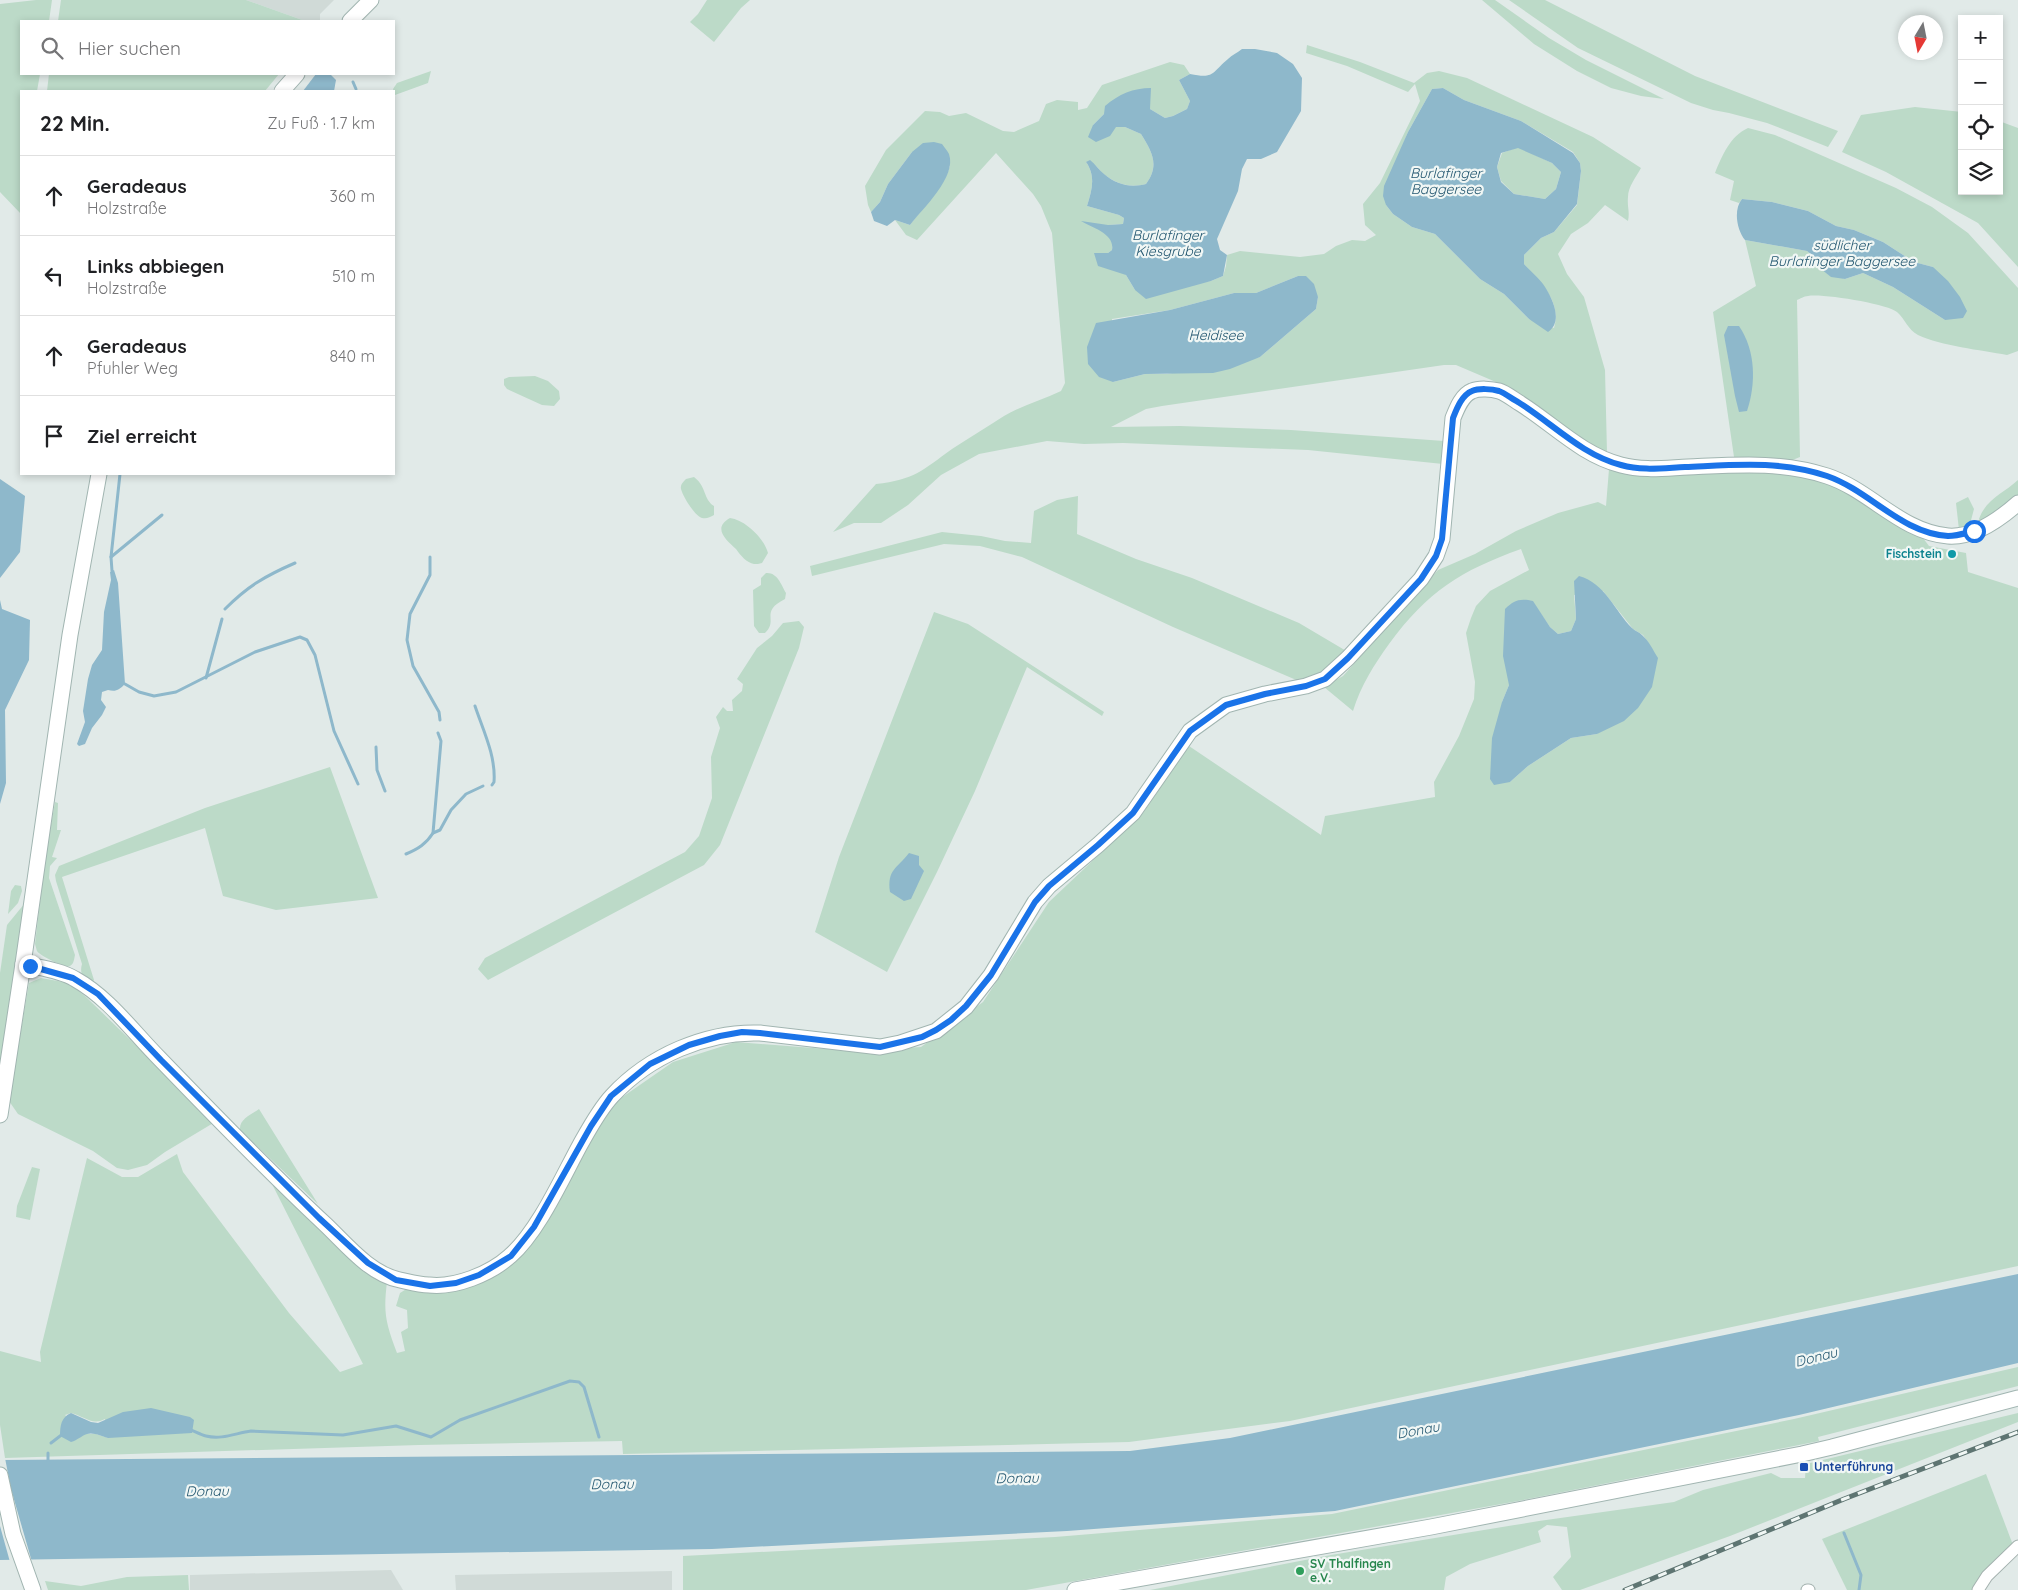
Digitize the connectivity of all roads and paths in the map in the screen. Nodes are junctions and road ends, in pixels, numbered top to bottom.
1 (371, 0) edge
2 (351, 20) edge
3 (296, 75) edge
4 (283, 90) edge
5 (99, 475) edge
6 (2018, 503) edge
7 (24, 964) junction
8 (0, 1114) edge
9 (2018, 1398) edge
10 (0, 1475) edge
11 (2018, 1546) edge
12 (33, 1590) edge
13 (1075, 1590) edge
14 (1978, 1590) edge

1 - 2 street
3 - 4 street
5 - 7 street
6 - 7 street
7 - 8 street
9 - 13 street
10 - 12 street
11 - 14 street

